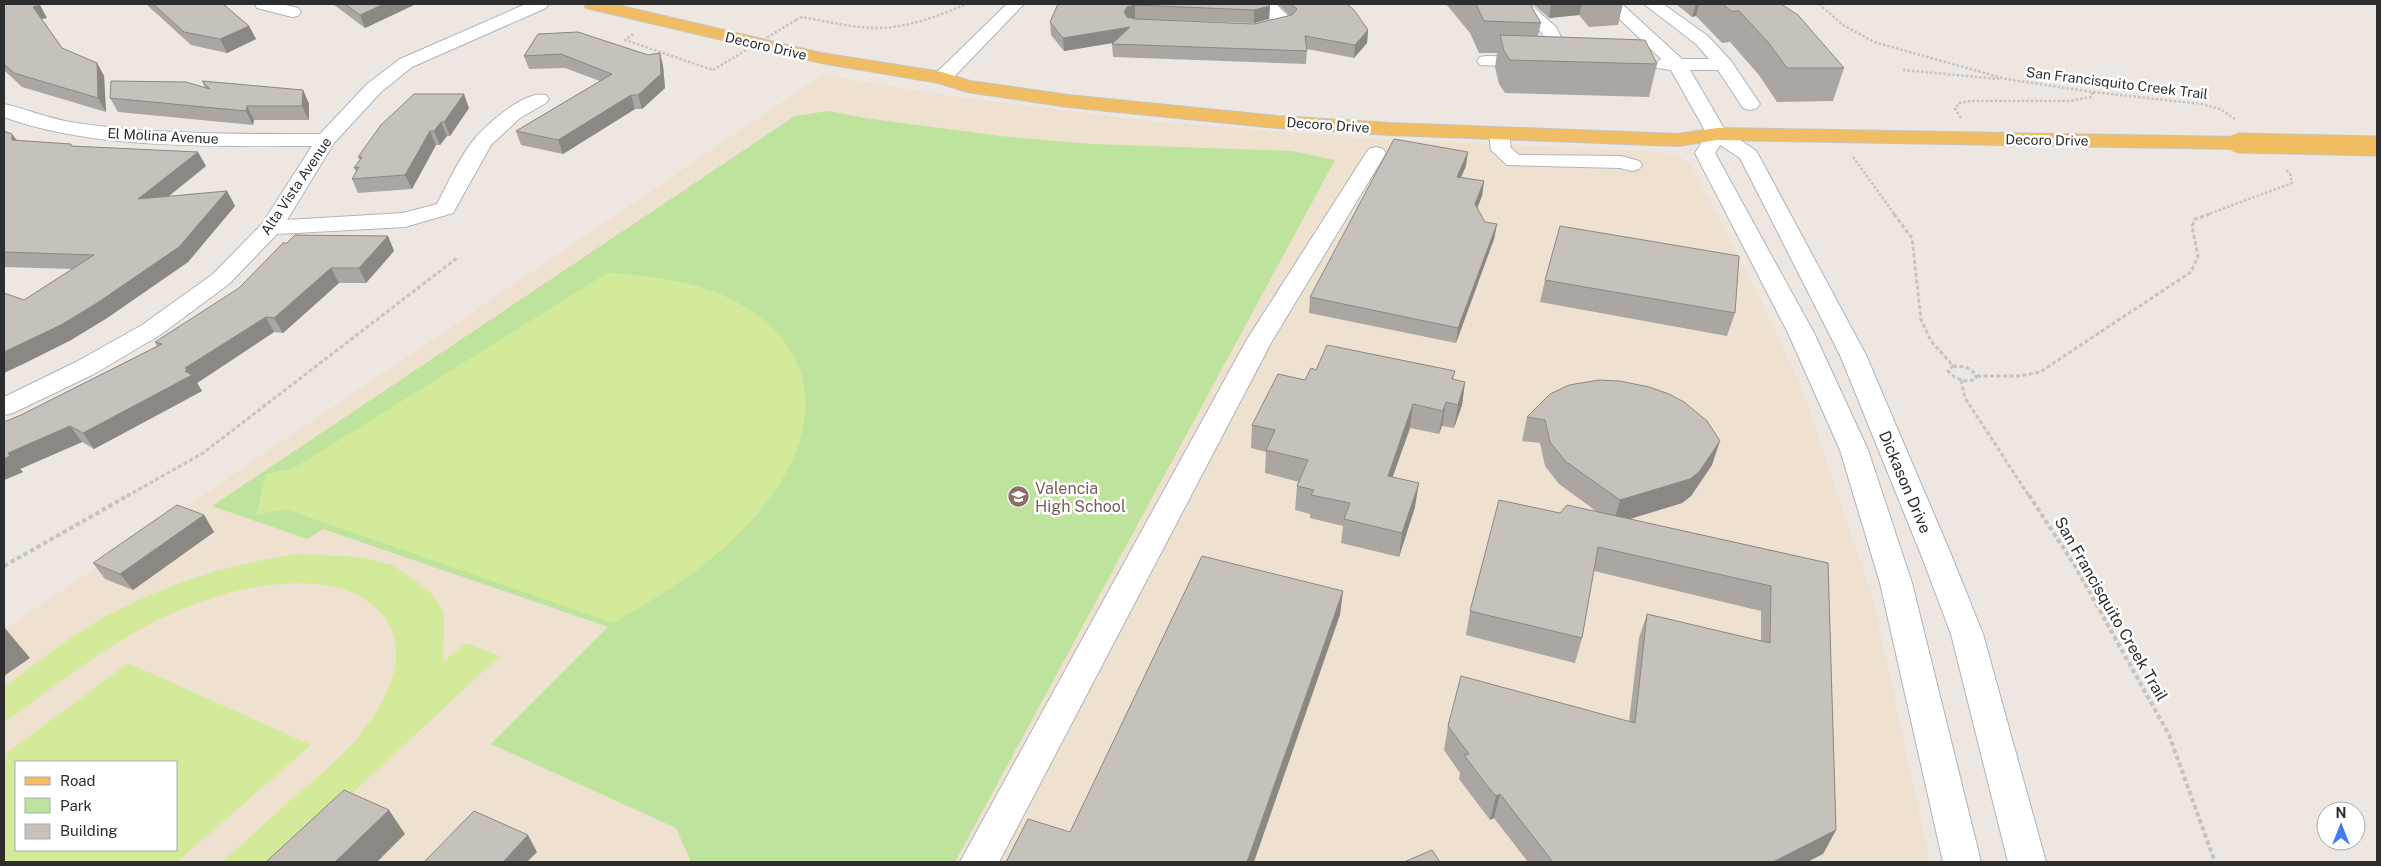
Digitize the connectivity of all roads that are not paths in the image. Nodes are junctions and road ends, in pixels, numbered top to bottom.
1 (263, 4) edge
2 (540, 4) edge
3 (592, 4) edge
4 (1016, 4) edge
5 (1266, 4) edge
6 (1520, 4) edge
7 (1612, 4) edge
8 (1652, 4) edge
9 (292, 12) dead end
10 (1277, 24) edge
11 (1486, 61) dead end
12 (1565, 63) junction
13 (1584, 63) edge
14 (1650, 64) edge
15 (1678, 65) junction
16 (1724, 66) junction
17 (942, 78) junction
18 (539, 99) dead end
19 (1750, 104) dead end
20 (4, 110) edge
21 (1717, 134) junction
22 (1499, 135) junction
23 (326, 140) junction
24 (2377, 146) edge
25 (1376, 153) dead end
26 (1632, 165) dead end
27 (271, 228) junction
28 (4, 407) edge
29 (979, 862) edge
30 (1962, 862) edge
31 (2027, 862) edge

1 - 9 street
2 - 23 street, Alta Vista Avenue
3 - 17 main road, Decoro Drive
4 - 17 street
5 - 10 street
6 - 12 street
7 - 15 street, Dickason Drive
8 - 16 street
11 - 12 street
12 - 13 street
14 - 15 street
15 - 16 street
15 - 21 street, Dickason Drive
16 - 19 street
17 - 21 main road, Decoro Drive
17 - 22 main road, Decoro Drive
18 - 27 street
20 - 23 street, El Molina Avenue
21 - 22 main road, Decoro Drive
21 - 24 main road, Decoro Drive, bridge
21 - 30 street
21 - 31 street, Dickason Drive
22 - 26 street
23 - 27 street, Alta Vista Avenue
25 - 29 street
27 - 28 street, Alta Vista Avenue

